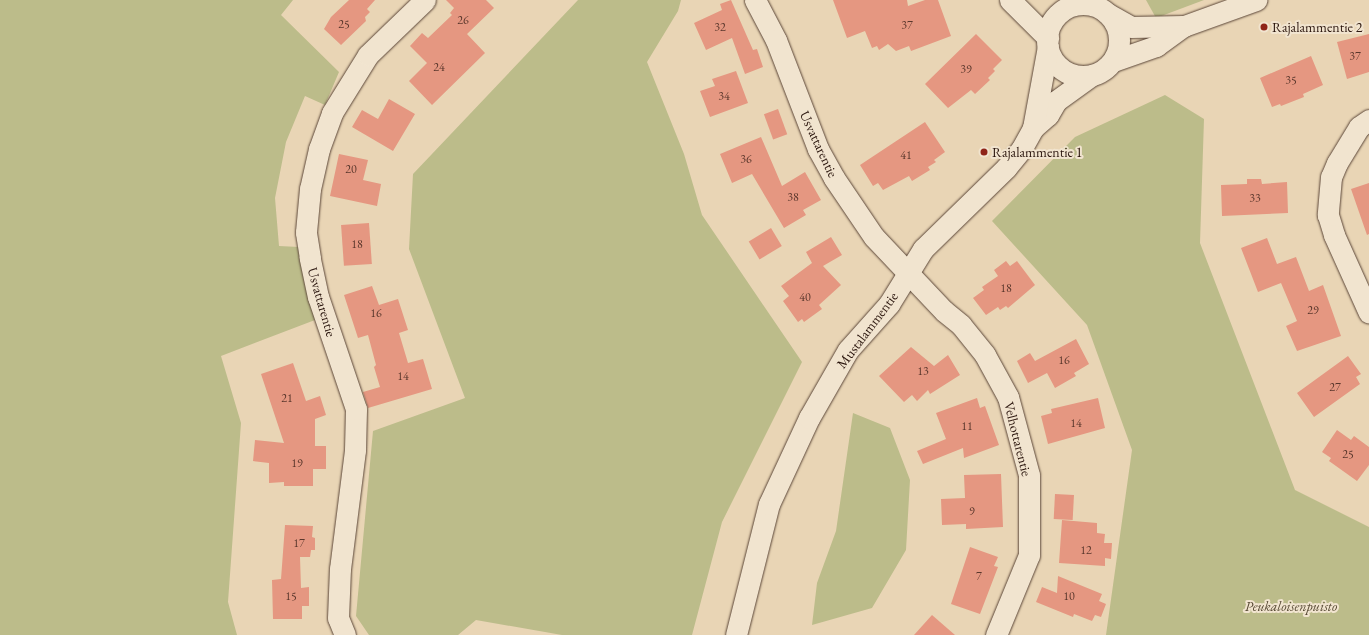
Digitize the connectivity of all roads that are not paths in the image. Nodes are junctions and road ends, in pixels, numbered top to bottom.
1 (424, 0) edge
2 (755, 0) edge
3 (1010, 0) edge
4 (1049, 0) edge
5 (1256, 0) edge
6 (1073, 6) junction
7 (1108, 14) junction
8 (1184, 26) junction
9 (1048, 42) junction
10 (1113, 61) junction
11 (1092, 75) junction
12 (1369, 120) edge
13 (1033, 128) junction
14 (907, 273) junction
15 (1369, 313) edge
16 (345, 635) edge
17 (736, 635) edge
18 (996, 635) edge

1 - 16 street, Usvattarentie
2 - 14 street, Usvattarentie
3 - 9 street
4 - 6 street
5 - 8 street
6 - 7 street
6 - 9 street
7 - 8 street
7 - 10 street
8 - 10 street
9 - 11 street
9 - 13 street, Mustalammentie
10 - 11 street
11 - 13 street, Mustalammentie
12 - 15 street
13 - 14 street, Mustalammentie
14 - 17 street, Mustalammentie
14 - 18 street, Velhottarentie

